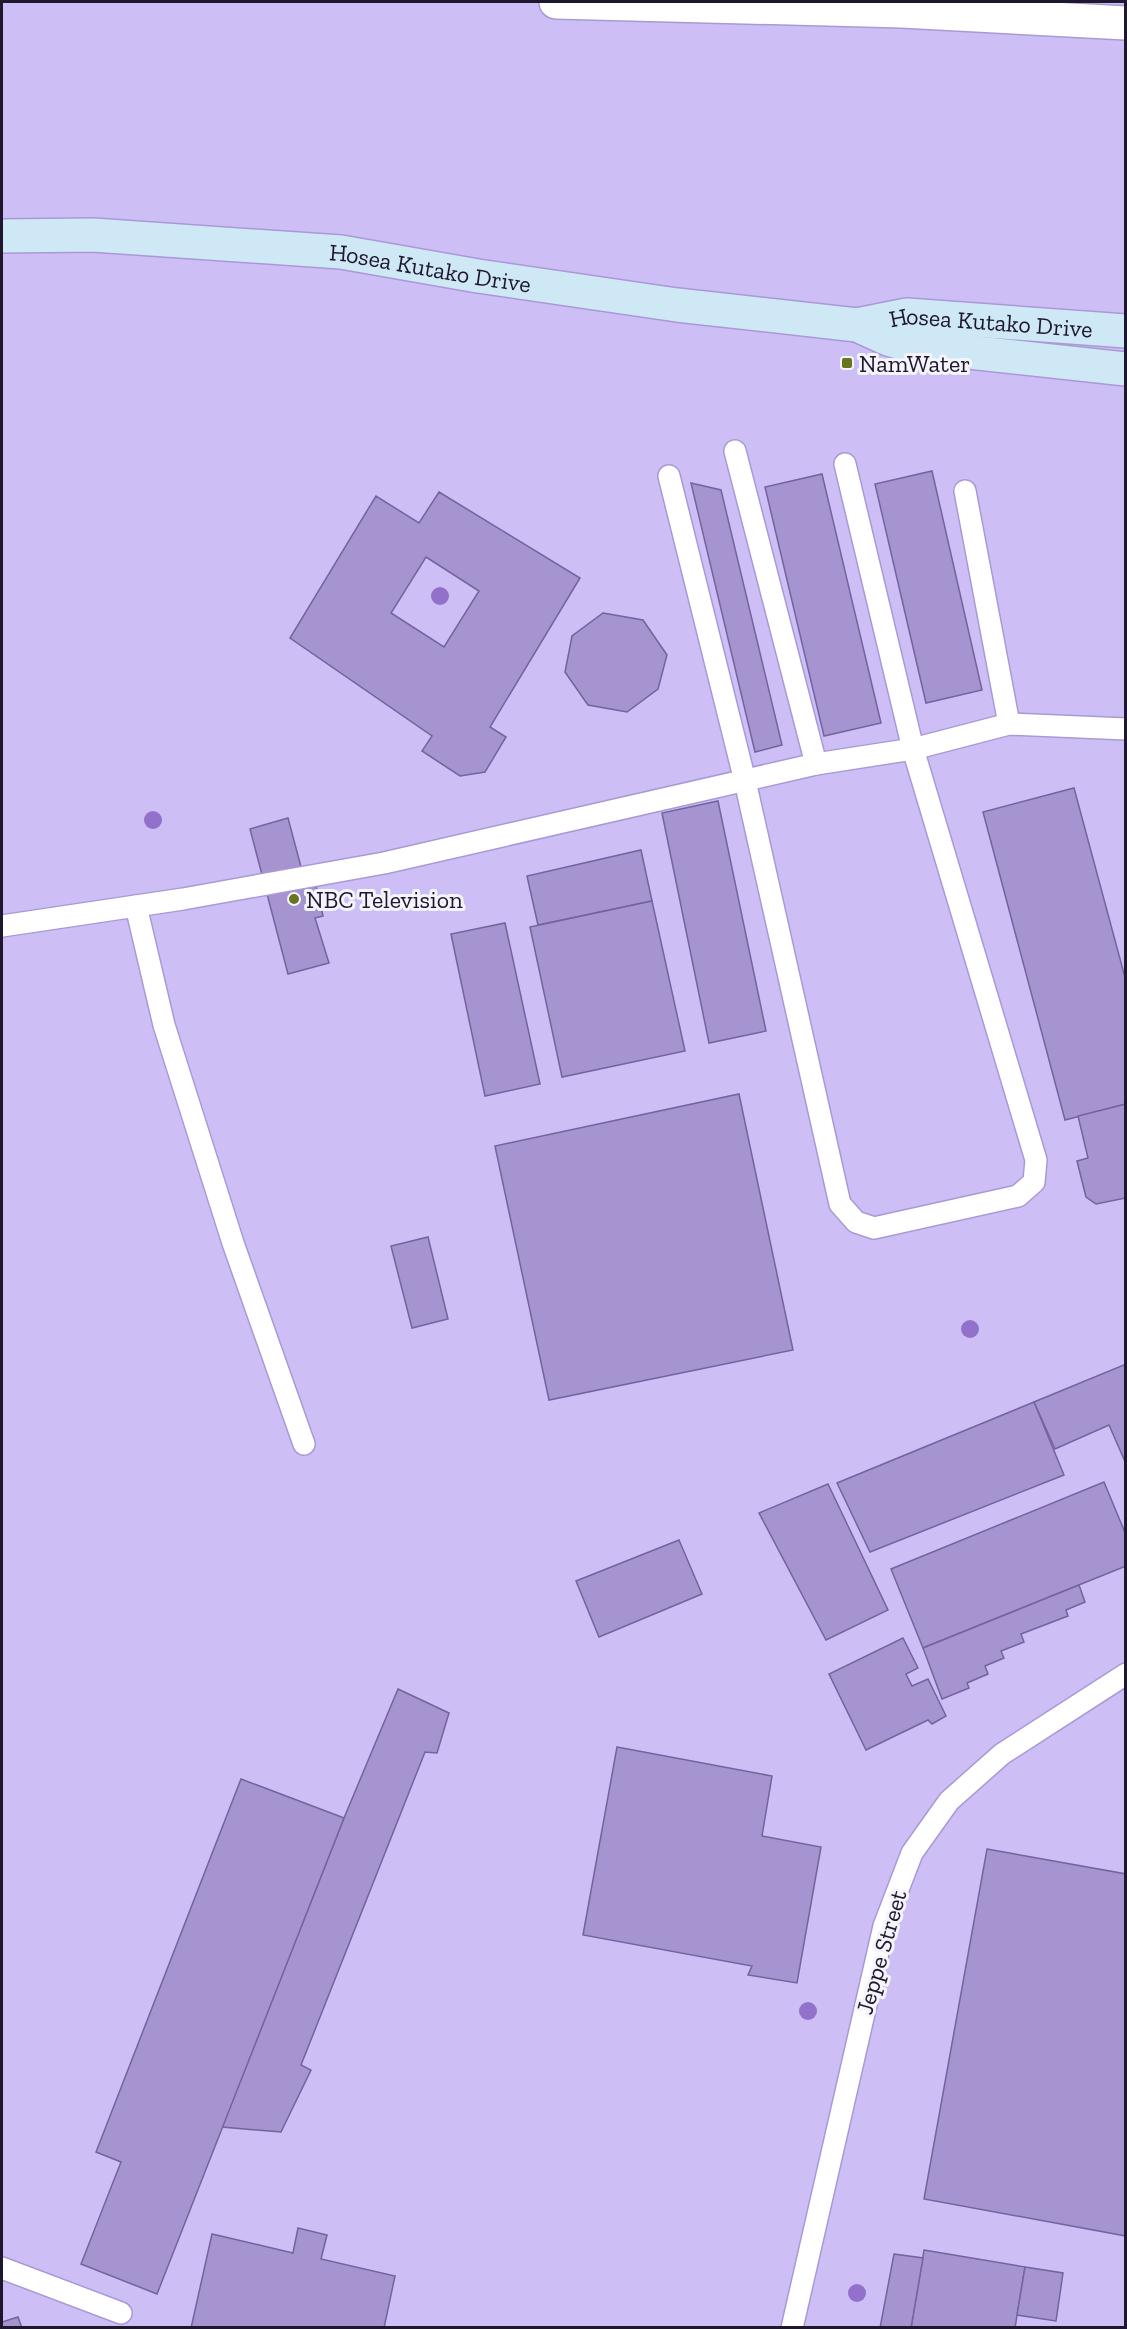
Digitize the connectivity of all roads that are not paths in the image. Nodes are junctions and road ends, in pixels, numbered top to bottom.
1 (556, 2) edge
2 (1125, 23) edge
3 (2, 236) edge
4 (857, 326) junction
5 (1125, 331) edge
6 (1125, 369) edge
7 (735, 452) dead end
8 (845, 464) dead end
9 (669, 476) dead end
10 (965, 491) dead end
11 (1009, 724) junction
12 (1125, 729) edge
13 (913, 749) junction
14 (816, 764) junction
15 (745, 781) junction
16 (136, 906) junction
17 (2, 926) edge
18 (304, 1444) dead end
19 (1125, 1674) edge
20 (2, 2268) edge
21 (121, 2313) dead end
22 (792, 2328) edge

1 - 2 street
3 - 4 main road, Hosea Kutako Drive
4 - 5 main road, Hosea Kutako Drive
4 - 6 main road, Hosea Kutako Drive
7 - 14 lane
8 - 13 lane
9 - 15 lane
10 - 11 lane
11 - 12 lane
11 - 13 lane
13 - 14 lane
13 - 15 lane
14 - 15 lane
15 - 16 lane
16 - 17 lane
16 - 18 lane
19 - 22 lane, Jeppe Street
20 - 21 lane

